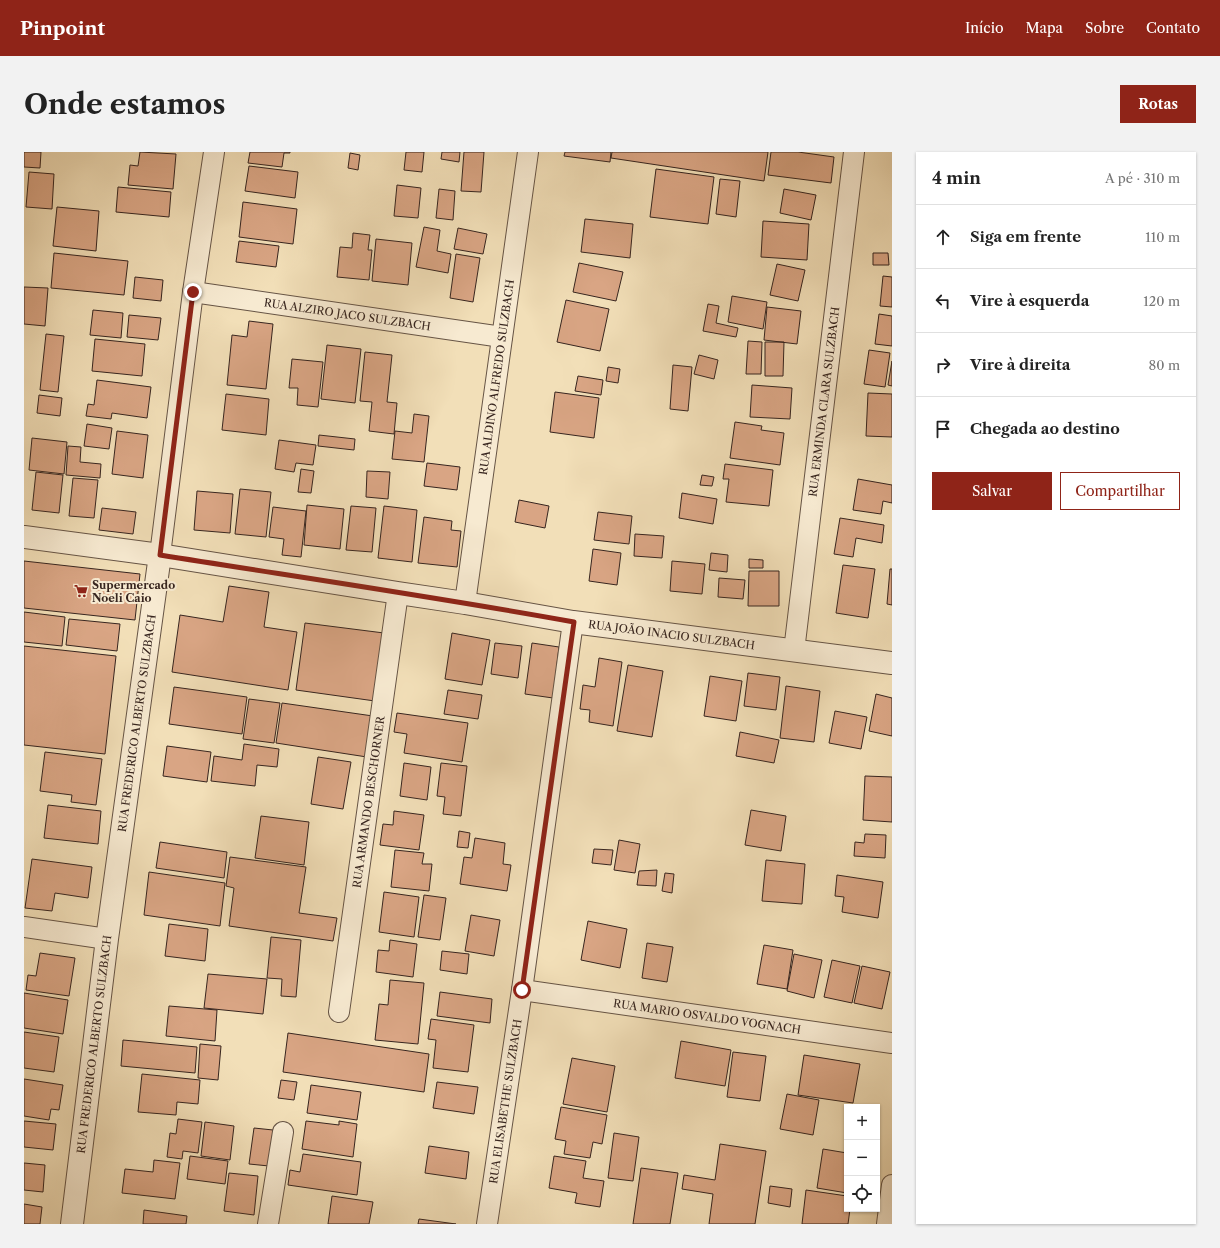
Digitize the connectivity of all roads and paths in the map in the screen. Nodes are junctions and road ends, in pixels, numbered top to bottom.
1 (214, 152) edge
2 (528, 152) edge
3 (854, 152) edge
4 (193, 292) junction
5 (502, 337) junction
6 (24, 538) edge
7 (160, 555) junction
8 (398, 593) junction
9 (465, 603) junction
10 (574, 622) junction
11 (794, 651) junction
12 (892, 663) edge
13 (24, 927) edge
14 (107, 939) junction
15 (522, 990) junction
16 (339, 1012) dead end
17 (892, 1043) edge
18 (283, 1132) dead end
19 (892, 1185) edge
20 (72, 1224) edge
21 (268, 1224) edge
22 (487, 1224) edge
23 (887, 1224) edge

1 - 4 street, RUA FREDERICO ALBERTO SULZBACH
2 - 5 street, RUA ALDINO ALFREDO SULZBACH
3 - 11 street, RUA ERMINDA CLARA SULZBACH
4 - 5 street, RUA ALZIRO JACO SULZBACH
4 - 7 street, RUA FREDERICO ALBERTO SULZBACH
5 - 9 street, RUA ALDINO ALFREDO SULZBACH
6 - 7 street, RUA JOÃO INACIO SULZBACH
7 - 8 street, RUA JOÃO INACIO SULZBACH
7 - 14 street, RUA FREDERICO ALBERTO SULZBACH
8 - 9 street, RUA JOÃO INACIO SULZBACH
8 - 16 street, RUA ARMANDO BESCHORNER
9 - 10 street, RUA JOÃO INACIO SULZBACH
10 - 11 street, RUA JOÃO INACIO SULZBACH
10 - 15 street, RUA ELISABETHE SULZBACH
11 - 12 street, RUA JOÃO INACIO SULZBACH
13 - 14 street
14 - 20 street, RUA FREDERICO ALBERTO SULZBACH
15 - 17 street, RUA MARIO OSVALDO VOGNACH
15 - 22 street, RUA ELISABETHE SULZBACH
18 - 21 street
19 - 23 street

